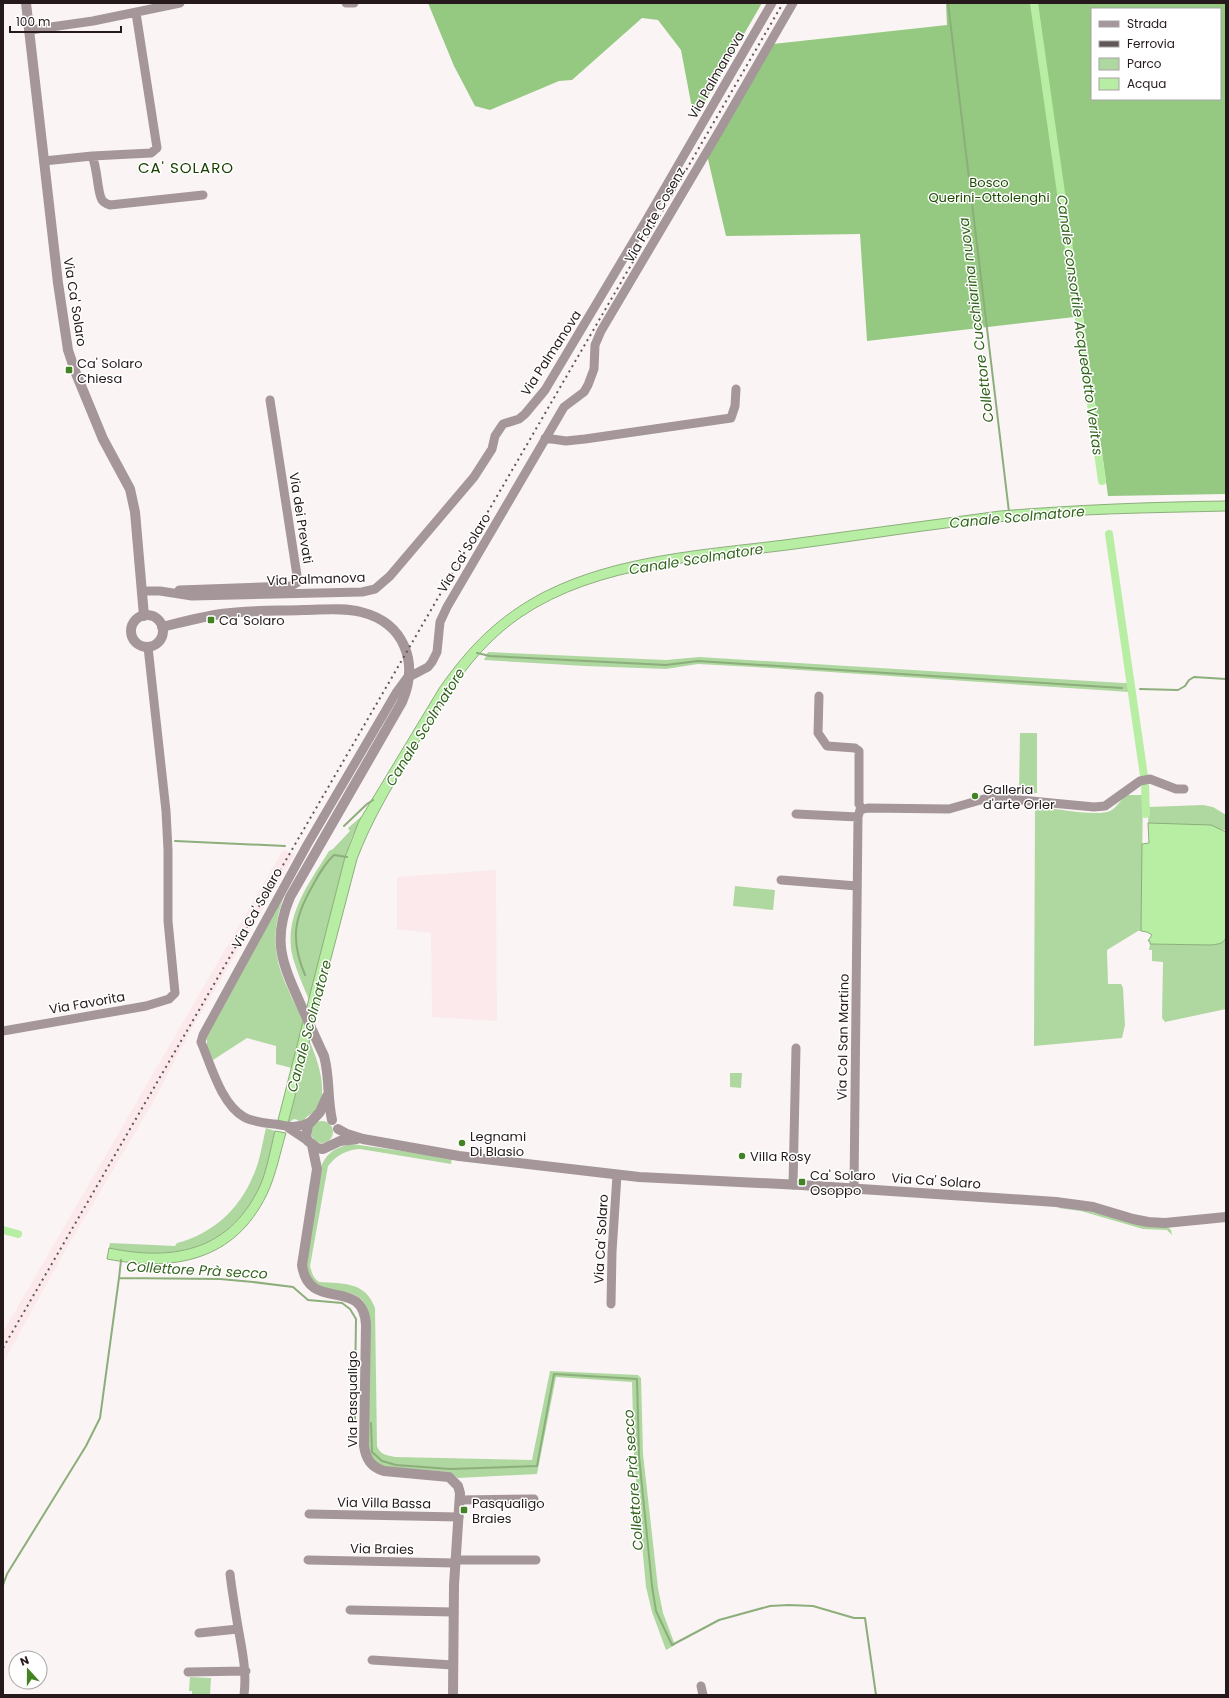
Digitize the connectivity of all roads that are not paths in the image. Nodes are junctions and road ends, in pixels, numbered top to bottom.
1 (26, 3) edge
2 (180, 3) edge
3 (346, 3) edge
4 (354, 3) edge
5 (772, 3) edge
6 (792, 3) edge
7 (136, 13) junction
8 (30, 30) junction
9 (92, 156) junction
10 (44, 161) junction
11 (203, 195) dead end
12 (736, 389) dead end
13 (270, 400) dead end
14 (545, 438) junction
15 (143, 591) junction
16 (169, 592) junction
17 (144, 616) junction
18 (162, 627) junction
19 (148, 647) junction
20 (819, 696) dead end
21 (1184, 789) dead end
22 (860, 813) junction
23 (796, 814) dead end
24 (781, 880) dead end
25 (858, 886) junction
26 (3, 1031) edge
27 (796, 1048) dead end
28 (328, 1093) junction
29 (313, 1120) junction
30 (332, 1120) junction
31 (288, 1127) junction
32 (338, 1129) junction
33 (363, 1139) junction
34 (310, 1143) junction
35 (330, 1146) junction
36 (317, 1169) junction
37 (617, 1174) junction
38 (793, 1185) junction
39 (854, 1189) junction
40 (1226, 1217) edge
41 (611, 1304) dead end
42 (534, 1499) dead end
43 (460, 1500) junction
44 (309, 1514) dead end
45 (459, 1517) junction
46 (308, 1560) dead end
47 (536, 1560) dead end
48 (455, 1561) junction
49 (230, 1574) dead end
50 (350, 1610) dead end
51 (454, 1612) junction
52 (238, 1629) junction
53 (198, 1633) dead end
54 (372, 1660) dead end
55 (454, 1666) junction
56 (246, 1671) junction
57 (188, 1672) dead end
58 (244, 1695) edge
59 (454, 1695) edge

1 - 8 street, Via Ca' Solaro
2 - 7 street
3 - 4 street
5 - 16 street, Via Palmanova
6 - 14 street, Via Forte Cosenz
7 - 8 street
7 - 9 street
8 - 10 street, Via Ca' Solaro
9 - 10 street
9 - 11 street
10 - 15 street, Via Ca' Solaro
12 - 14 street
13 - 16 street, Via dei Prevati
14 - 31 street, Via Ca' Solaro
15 - 16 street, Via Palmanova
15 - 17 street, Via Ca' Solaro
17 - 18 street
17 - 19 street
18 - 19 street
18 - 28 street, Via Ca' Solaro
19 - 26 street, Via Favorita
20 - 22 street, Via Col San Martino
21 - 22 street
22 - 23 street
22 - 25 street, Via Col San Martino
24 - 25 street
25 - 39 street, Via Col San Martino
27 - 38 street
28 - 29 street, Via Ca' Solaro
28 - 30 street, Via Ca' Solaro
29 - 30 street, Via Ca' Solaro
29 - 31 street, Via Ca' Solaro
29 - 34 street, Via Ca' Solaro
30 - 32 street, Via Ca' Solaro
31 - 34 street, Via Ca' Solaro
32 - 33 street, Via Ca' Solaro
32 - 35 street
33 - 35 street, Via Ca' Solaro
33 - 37 street, Via Ca' Solaro
34 - 35 street, Via Ca' Solaro
34 - 36 street, Via Pasqualigo
35 - 36 street, Via Pasqualigo
36 - 43 street, Via Pasqualigo
37 - 38 street, Via Ca' Solaro
37 - 41 street, Via Ca' Solaro
38 - 39 street, Via Ca' Solaro
39 - 40 street, Via Ca' Solaro
42 - 43 street
43 - 45 street, Via Pasqualigo
44 - 45 street, Via Villa Bassa
45 - 48 street, Via Pasqualigo
46 - 48 street, Via Braies
47 - 48 street, Via Braies
48 - 51 street, Via Pasqualigo
49 - 52 street
50 - 51 street
51 - 55 street, Via Pasqualigo
52 - 53 street
52 - 56 street
54 - 55 street
55 - 59 street, Via Pasqualigo
56 - 57 street
56 - 58 street

